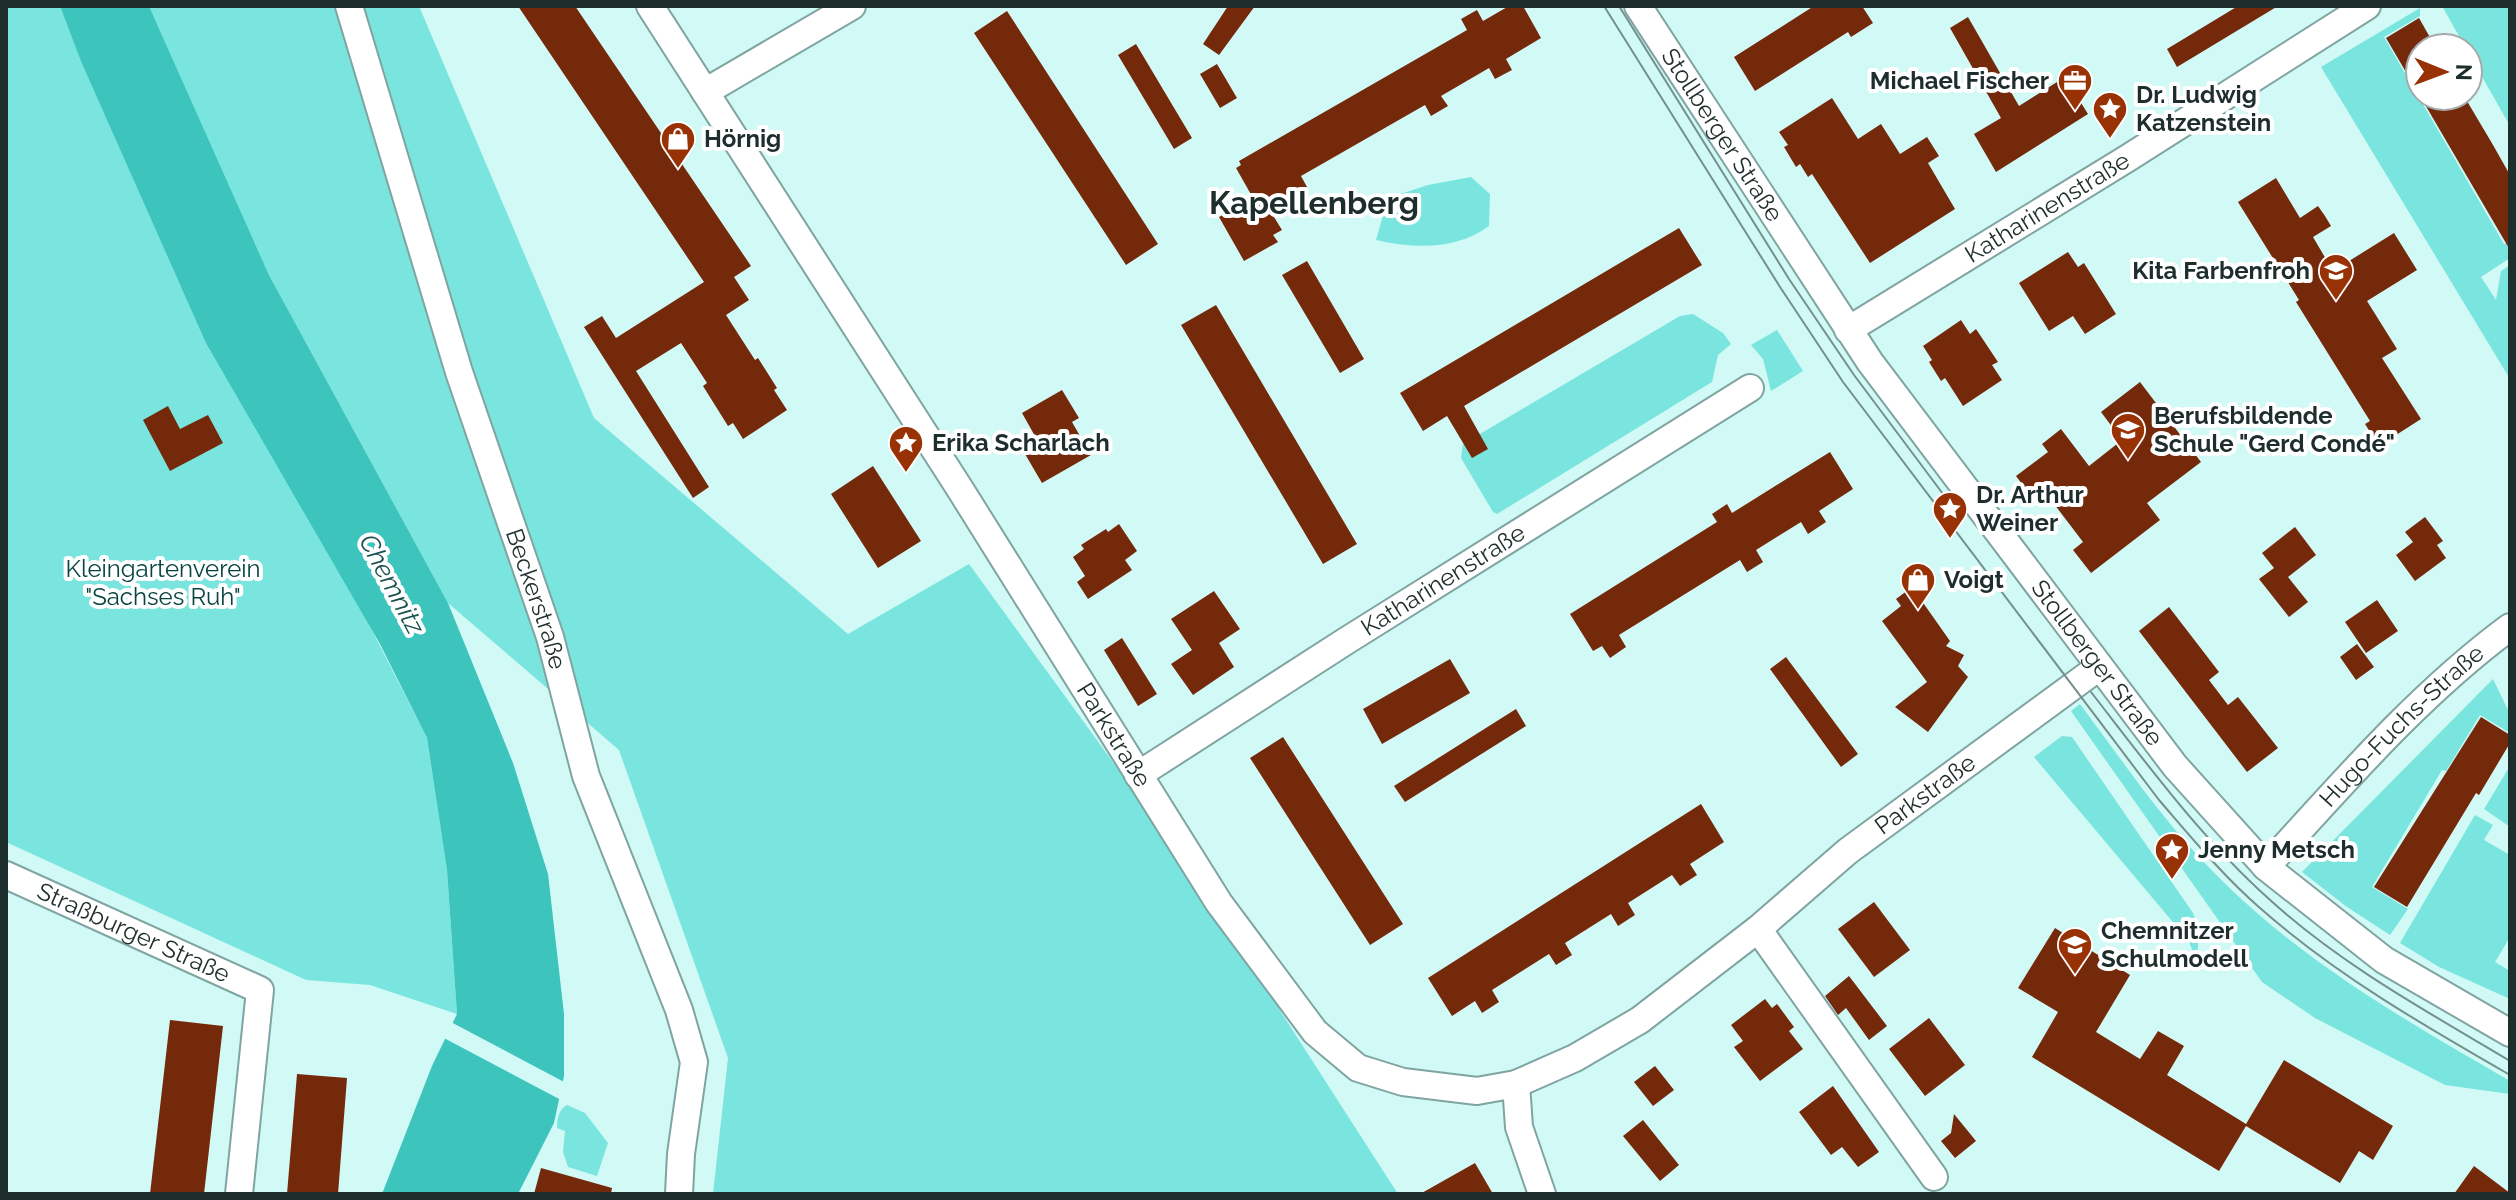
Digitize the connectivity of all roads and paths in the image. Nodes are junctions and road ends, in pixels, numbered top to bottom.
1 (349, 6) edge
2 (650, 6) edge
3 (852, 6) edge
4 (1638, 6) edge
5 (2367, 6) edge
6 (705, 92) junction
7 (1848, 330) junction
8 (1750, 388) dead end
9 (2510, 627) edge
10 (2099, 667) junction
11 (1138, 775) junction
12 (2266, 867) junction
13 (6, 875) edge
14 (1758, 929) junction
15 (2510, 1033) edge
16 (1516, 1084) junction
17 (1934, 1177) dead end
18 (239, 1194) edge
19 (679, 1194) edge
20 (1542, 1194) edge

1 - 19 street, Beckerstraße
2 - 6 street, Parkstraße
3 - 6 street
4 - 7 street, Stollberger Straße
5 - 7 street, Katharinenstraße
6 - 11 street, Parkstraße
7 - 10 street, Stollberger Straße
8 - 11 street, Katharinenstraße
9 - 12 street, Hugo-Fuchs-Straße
10 - 12 street, Stollberger Straße
10 - 14 street, Parkstraße
11 - 16 street, Parkstraße
12 - 15 street, Stollberger Straße
13 - 18 street, Straßburger Straße
14 - 16 street, Parkstraße
14 - 17 street
16 - 20 street

